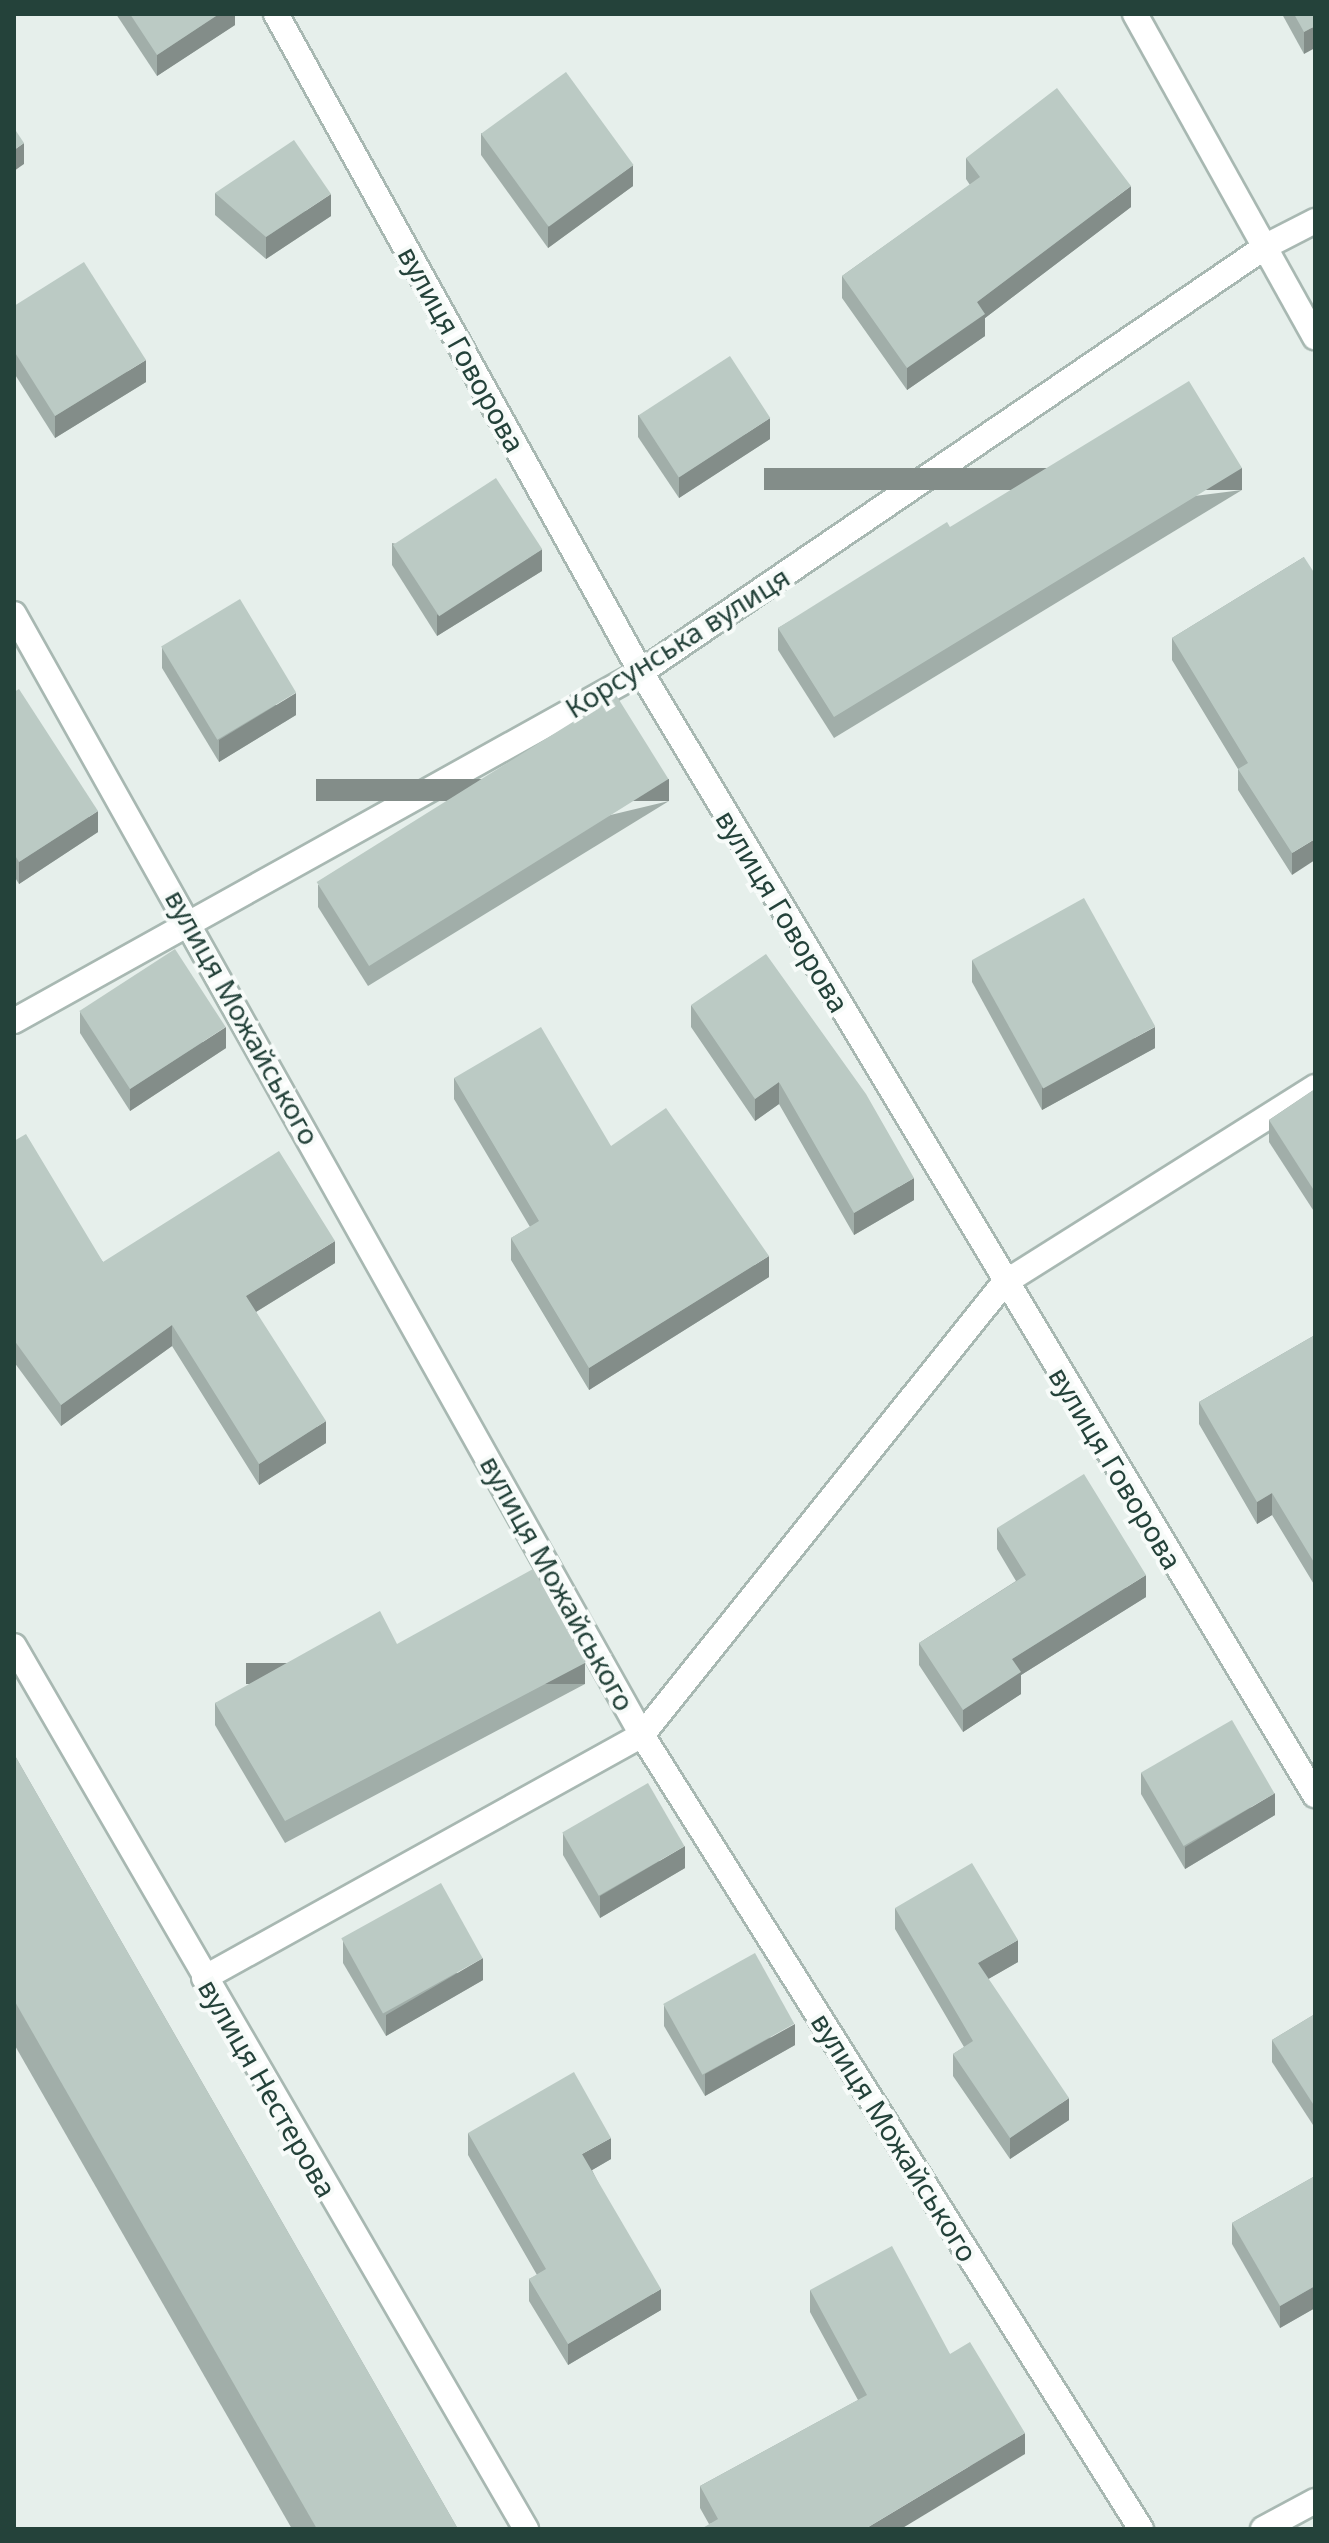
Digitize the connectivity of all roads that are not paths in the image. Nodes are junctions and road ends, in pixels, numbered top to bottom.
1 (276, 14) edge
2 (1135, 14) edge
3 (1315, 221) edge
4 (1268, 245) junction
5 (1315, 337) edge
6 (14, 614) edge
7 (641, 672) junction
8 (191, 922) junction
9 (14, 1021) edge
10 (1315, 1087) edge
11 (1004, 1283) junction
12 (14, 1646) edge
13 (642, 1735) junction
14 (1315, 1795) edge
15 (204, 1978) junction
16 (1315, 2501) edge
17 (526, 2529) edge
18 (1141, 2529) edge
19 (1263, 2529) edge

1 - 7 street, вулиця Говорова
2 - 4 street
3 - 4 street, Корсунська вулиця
4 - 5 street
4 - 7 street, Корсунська вулиця
6 - 8 street, вулиця Можайського
7 - 8 street, Корсунська вулиця
7 - 11 street, вулиця Говорова
8 - 9 street, Корсунська вулиця
8 - 13 street, вулиця Можайського
10 - 11 street
11 - 13 street
11 - 14 street, вулиця Говорова
12 - 15 street, вулиця Нестерова
13 - 15 street
13 - 18 street, вулиця Можайського
15 - 17 street, вулиця Нестерова
16 - 19 street

